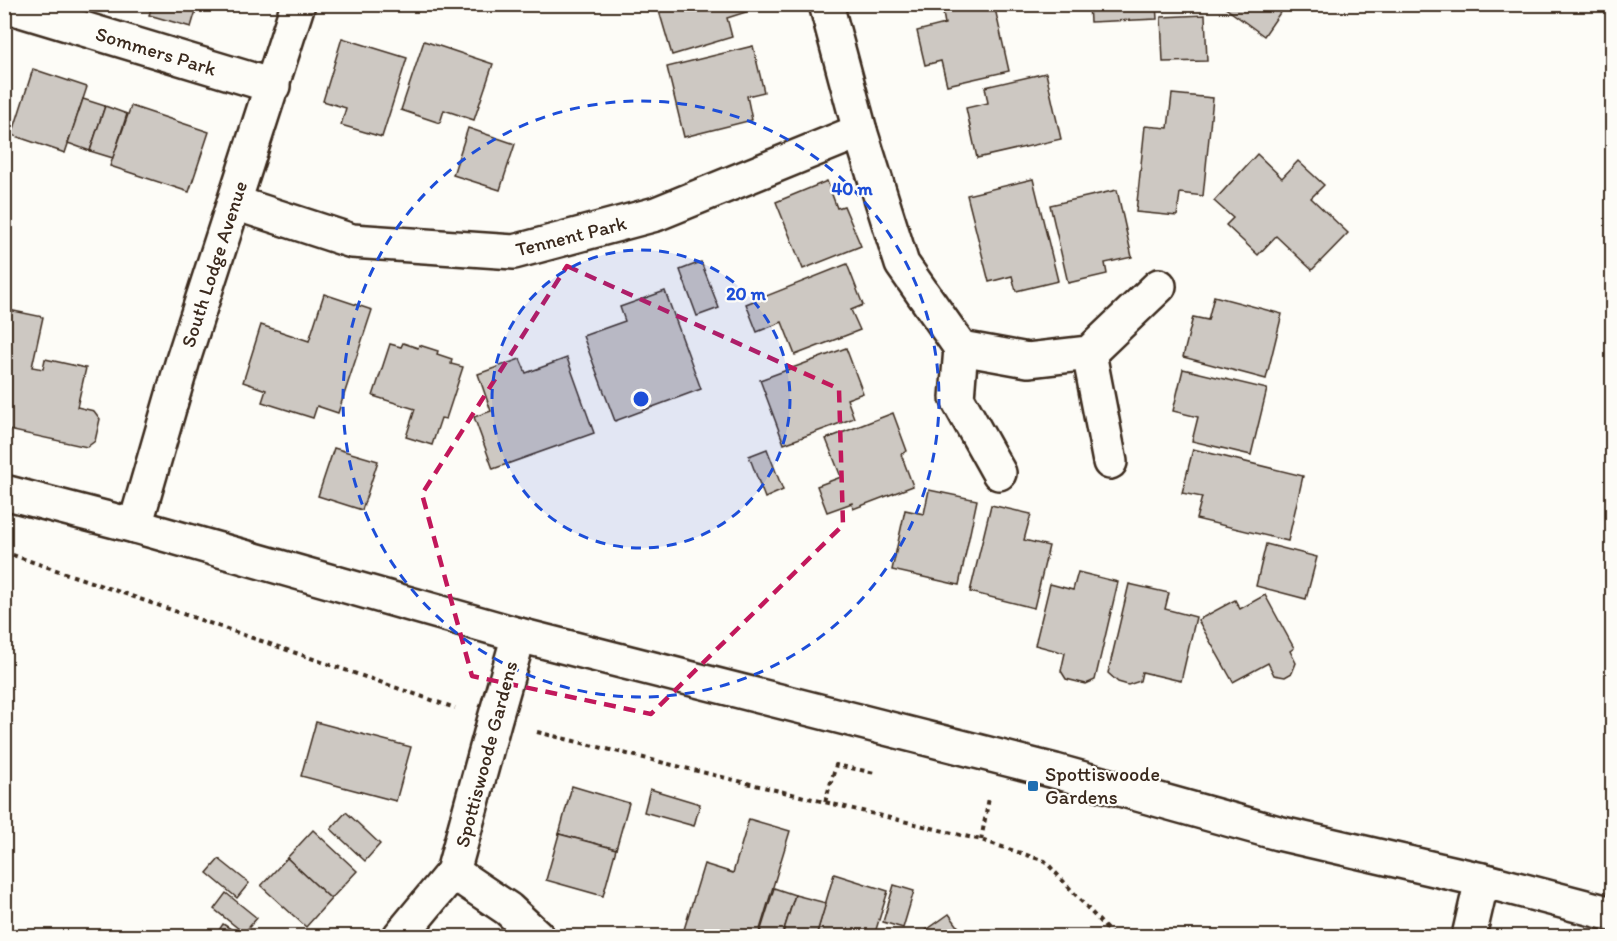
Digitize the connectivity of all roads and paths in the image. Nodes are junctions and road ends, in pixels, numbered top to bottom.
1 (298, 4) edge
2 (826, 4) edge
3 (4, 5) edge
4 (273, 86) junction
5 (860, 131) junction
6 (235, 203) junction
7 (1159, 286) dead end
8 (961, 348) junction
9 (1089, 353) junction
10 (1110, 462) dead end
11 (999, 473) dead end
12 (4, 492) edge
13 (135, 526) junction
14 (4, 552) edge
15 (519, 635) junction
16 (494, 722) junction
17 (990, 794) dead end
18 (981, 840) junction
19 (453, 872) junction
20 (1482, 880) junction
21 (1612, 914) edge
22 (400, 936) edge
23 (537, 936) edge
24 (1113, 936) edge
25 (1469, 936) edge

1 - 4 street, South Lodge Avenue
2 - 5 street
3 - 4 street, Sommers Park
4 - 6 street, South Lodge Avenue
5 - 6 street, Tennent Park
5 - 8 street
6 - 13 street, South Lodge Avenue
7 - 9 street
8 - 9 street
8 - 11 street
9 - 10 street
12 - 13 street
13 - 15 street
14 - 16 path
15 - 16 street, Spottiswoode Gardens
15 - 20 street
16 - 18 path
16 - 19 street, Spottiswoode Gardens
17 - 18 path
18 - 24 path
19 - 22 street, Spottiswoode Gardens
19 - 23 street, Spottiswoode Gardens
20 - 21 street
20 - 25 street

